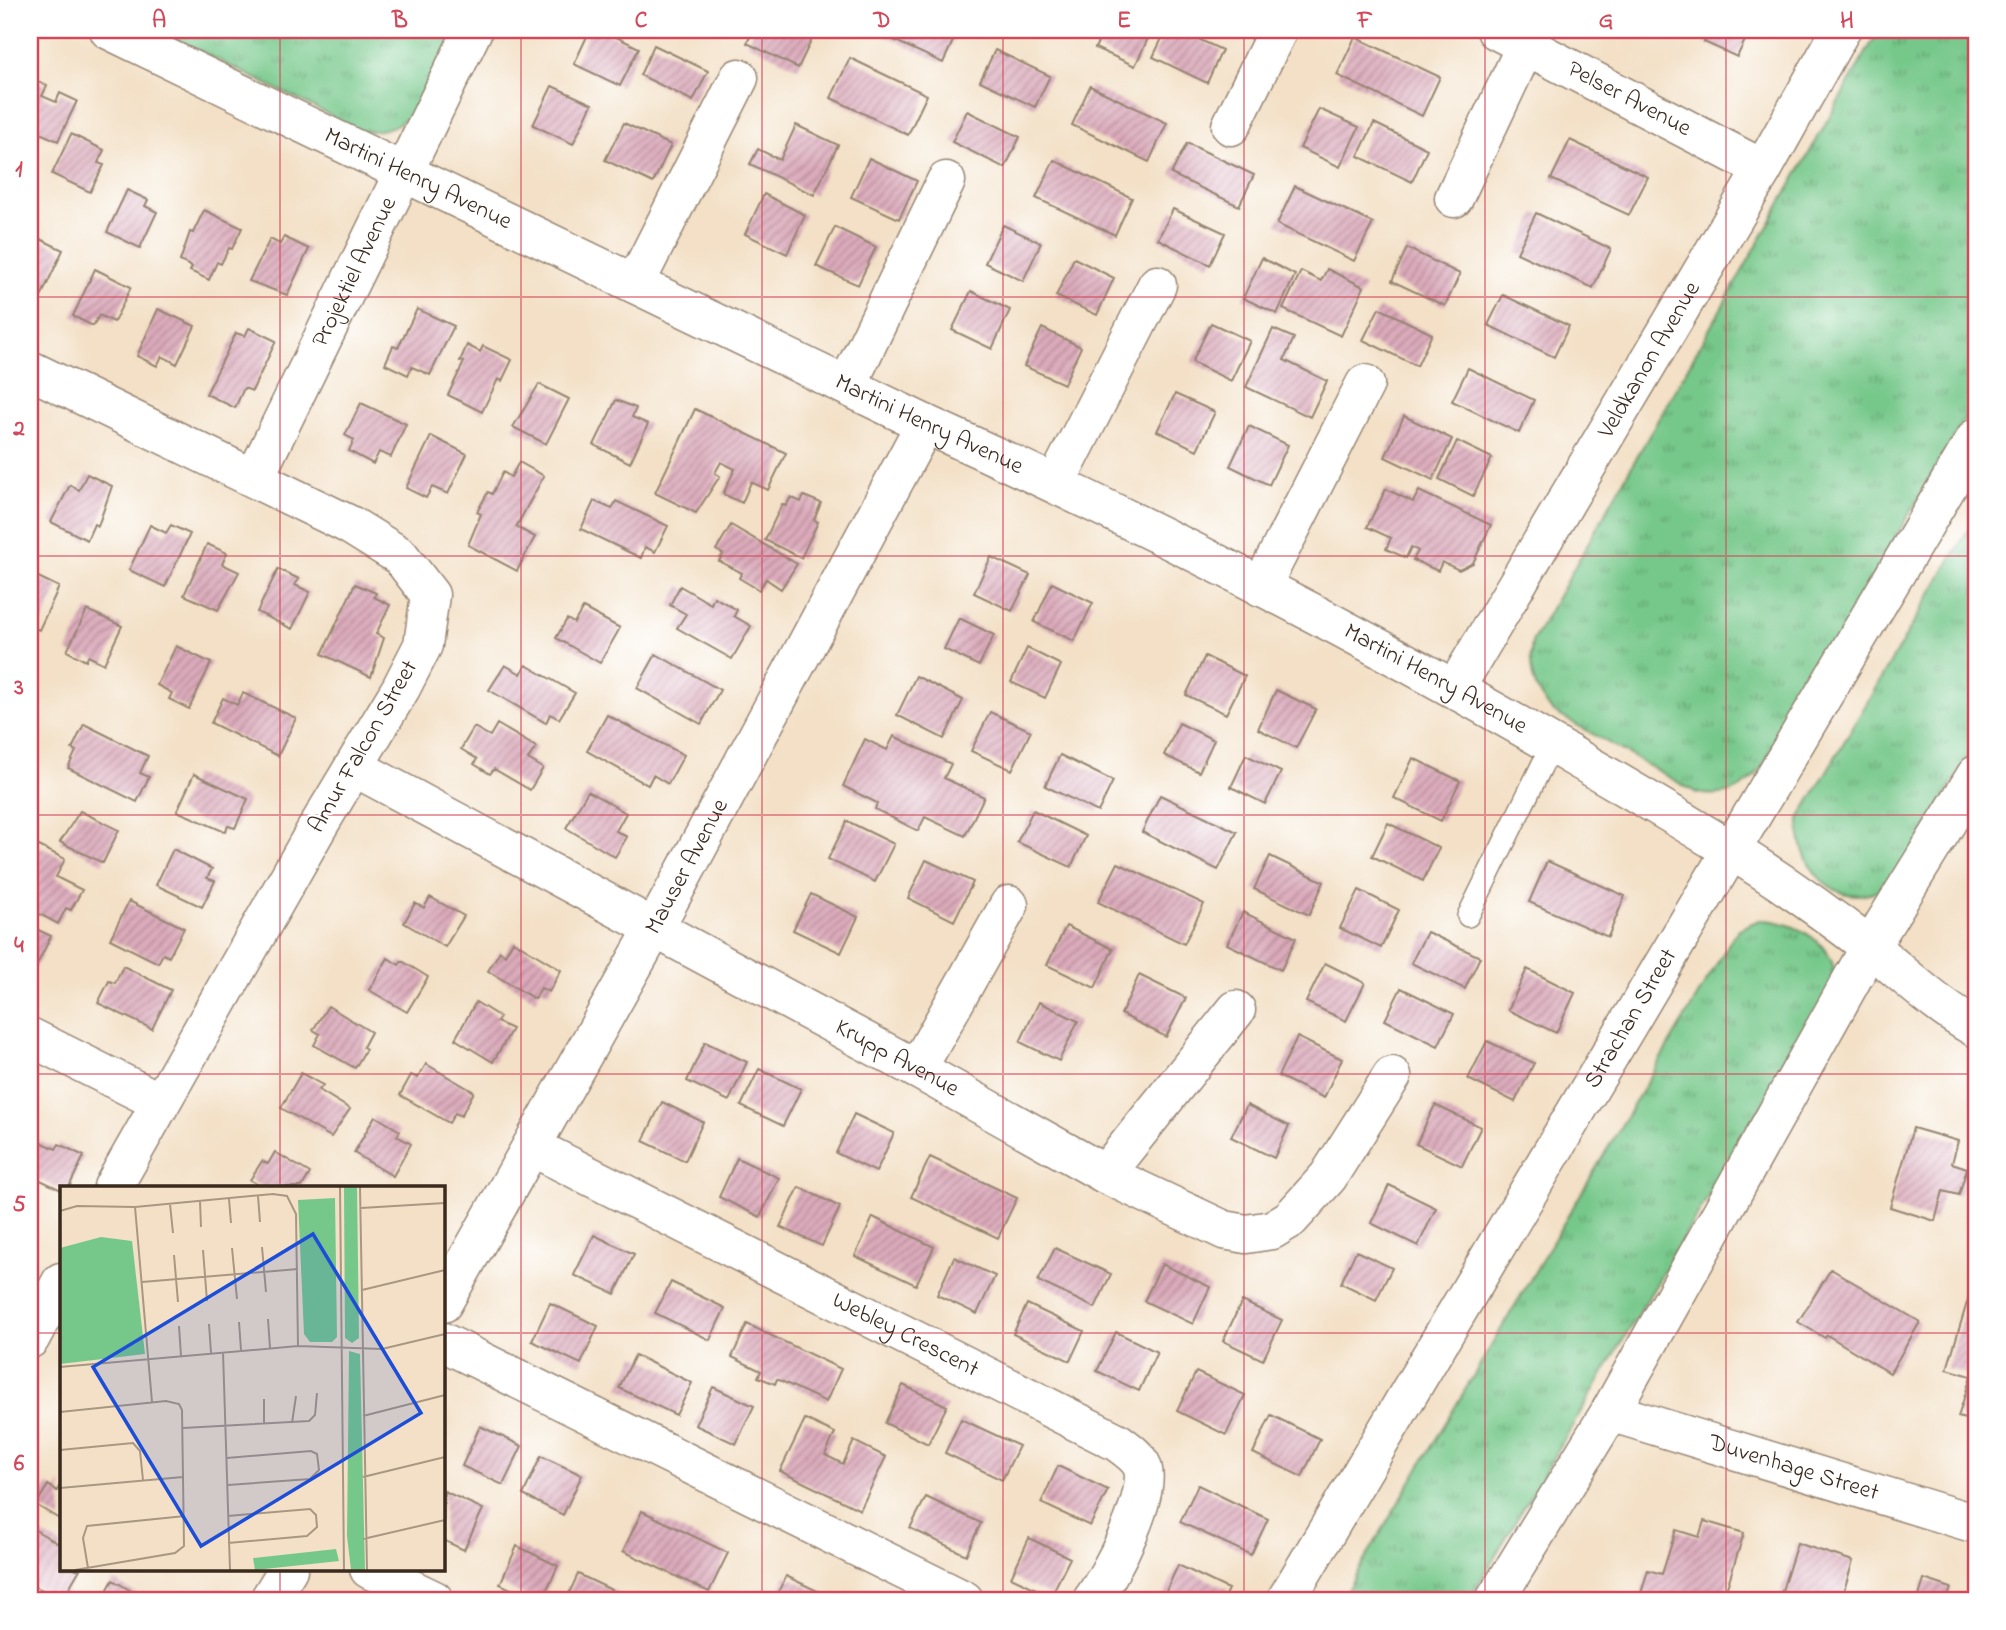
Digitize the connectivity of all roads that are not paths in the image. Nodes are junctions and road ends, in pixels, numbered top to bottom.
1 (109, 30) edge
2 (473, 30) edge
3 (1278, 30) edge
4 (1841, 30) edge
5 (1518, 35) edge
6 (739, 78) dead end
7 (1231, 127) dead end
8 (1763, 169) junction
9 (403, 170) junction
10 (946, 181) dead end
11 (1454, 198) dead end
12 (635, 284) junction
13 (1157, 285) dead end
14 (30, 370) edge
15 (1365, 384) dead end
16 (847, 386) junction
17 (925, 424) junction
18 (1976, 438) edge
19 (255, 477) junction
20 (1056, 483) junction
21 (1261, 587) junction
22 (1456, 687) junction
23 (1552, 745) junction
24 (356, 768) junction
25 (1976, 775) edge
26 (1731, 850) junction
27 (1009, 905) dead end
28 (1468, 916) dead end
29 (655, 927) junction
30 (1870, 947) junction
31 (1236, 1010) dead end
32 (1976, 1028) edge
33 (30, 1037) edge
34 (917, 1069) junction
35 (1392, 1076) dead end
36 (160, 1102) junction
37 (532, 1147) junction
38 (1105, 1174) junction
39 (114, 1186) edge
40 (60, 1284) edge
41 (444, 1301) edge
42 (30, 1339) edge
43 (444, 1342) edge
44 (1610, 1412) junction
45 (1976, 1524) edge
46 (287, 1570) edge
47 (371, 1570) edge
48 (269, 1600) edge
49 (434, 1600) edge
50 (964, 1600) edge
51 (1092, 1600) edge
52 (1286, 1600) edge
53 (1495, 1600) edge

1 - 9 street, Martini Henry Avenue
2 - 9 street, Projektiel Avenue
3 - 7 street
4 - 8 street, Veldkanon Avenue
5 - 8 street, Pelser Avenue
5 - 11 street
6 - 12 street
8 - 22 street, Veldkanon Avenue
9 - 12 street, Martini Henry Avenue
9 - 19 street, Projektiel Avenue
10 - 16 street
12 - 16 street, Martini Henry Avenue
13 - 20 street
14 - 19 street, Amur Falcon Street
15 - 21 street
16 - 17 street, Martini Henry Avenue
17 - 20 street, Martini Henry Avenue
17 - 29 street, Mauser Avenue
18 - 26 street, Strachan Street
19 - 24 street, Amur Falcon Street
20 - 21 street, Martini Henry Avenue
21 - 22 street, Martini Henry Avenue
22 - 23 street, Martini Henry Avenue
23 - 26 street, Martini Henry Avenue
23 - 28 lane
24 - 29 street, Krupp Avenue
24 - 36 street, Amur Falcon Street
25 - 30 street
26 - 30 street, Martini Henry Avenue
26 - 52 street, Strachan Street
27 - 34 street
29 - 34 street, Krupp Avenue
29 - 37 street, Mauser Avenue
30 - 32 street, Martini Henry Avenue
30 - 44 street
31 - 38 street
33 - 36 street
34 - 38 street, Krupp Avenue
35 - 38 street, Krupp Avenue
36 - 39 street, Amur Falcon Street
37 - 41 street, Mauser Avenue
37 - 51 street, Webley Crescent
40 - 42 street
43 - 50 street
44 - 45 street, Duvenhage Street
44 - 53 street
46 - 48 street
47 - 49 street

